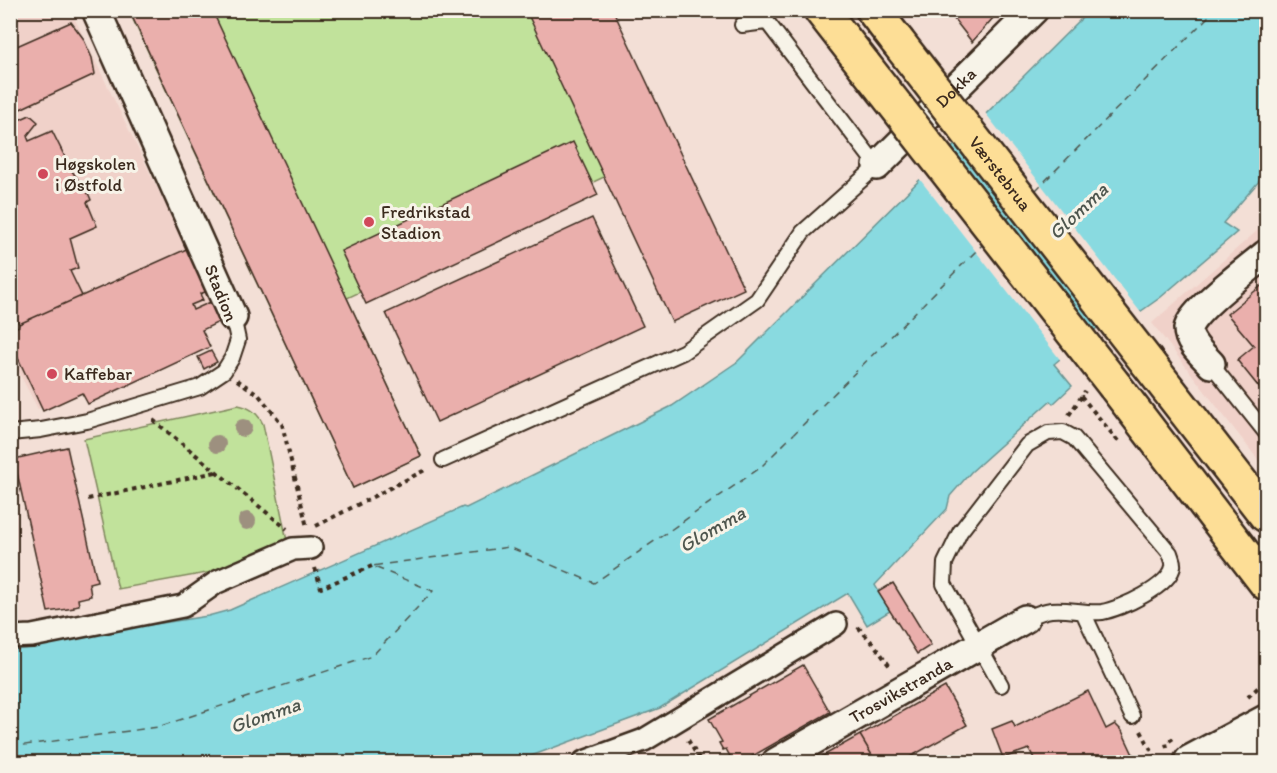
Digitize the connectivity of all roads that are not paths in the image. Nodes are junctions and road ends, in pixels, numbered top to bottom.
1 (96, 10) edge
2 (821, 10) edge
3 (873, 10) edge
4 (1034, 10) edge
5 (762, 16) edge
6 (742, 25) dead end
7 (877, 166) junction
8 (1266, 254) edge
9 (234, 317) joint
10 (1211, 364) joint
11 (10, 433) edge
12 (1266, 433) edge
13 (443, 460) road end
14 (1266, 515) edge
15 (311, 548) road end
16 (1266, 583) edge
17 (1083, 612) junction
18 (1026, 619) joint
19 (836, 624) road end
20 (10, 636) edge
21 (979, 646) junction
22 (1001, 685) dead end
23 (1132, 716) road end
24 (1266, 722) edge
25 (1266, 752) edge
26 (584, 762) edge
27 (776, 762) edge
28 (1191, 762) edge
29 (1230, 762) edge

1 - 9 street, Stadion
2 - 16 main road, bridge
3 - 14 main road, Værstebrua, bridge
4 - 7 street, Dokka
5 - 6 lane
5 - 7 lane
7 - 13 lane
8 - 10 street
9 - 11 lane, Stadion
10 - 12 lane
15 - 20 street
17 - 18 lane
17 - 21 lane
17 - 23 lane
18 - 21 street, Trosvikstranda
19 - 26 street
21 - 22 lane
21 - 27 street, Trosvikstranda
24 - 28 street
25 - 29 street

